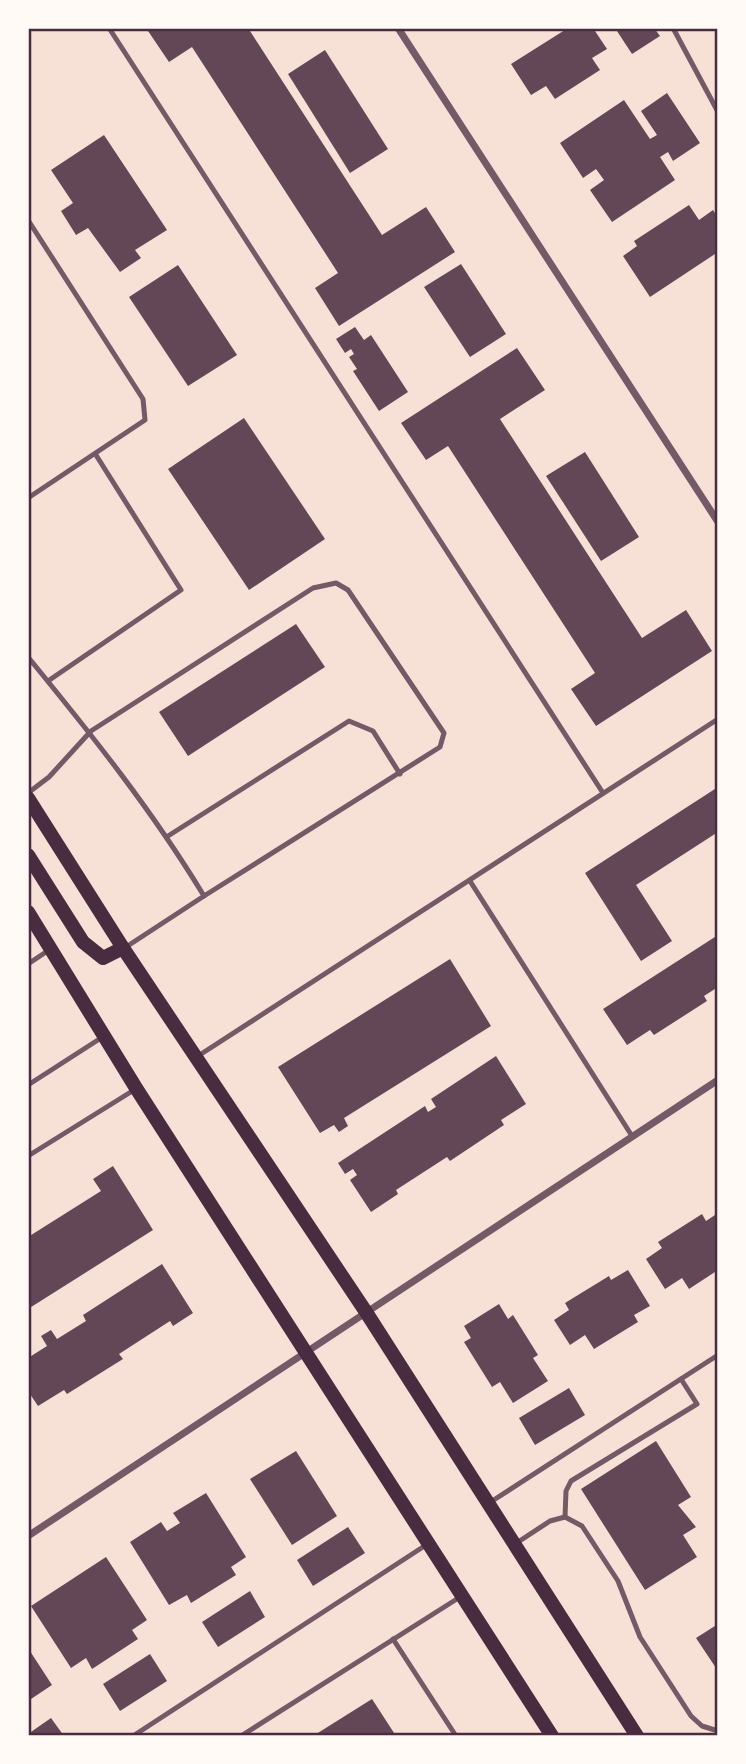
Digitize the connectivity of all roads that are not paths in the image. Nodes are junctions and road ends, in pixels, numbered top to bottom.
1 (109, 28) edge
2 (398, 28) edge
3 (673, 28) edge
4 (718, 112) edge
5 (28, 220) edge
6 (96, 455) junction
7 (28, 498) edge
8 (718, 523) edge
9 (28, 656) edge
10 (48, 681) junction
11 (718, 719) edge
12 (90, 731) junction
13 (400, 774) junction
14 (603, 793) junction
15 (28, 796) edge
16 (168, 836) junction
17 (28, 855) edge
18 (470, 881) junction
19 (204, 896) junction
20 (28, 912) edge
21 (51, 948) junction
22 (123, 948) junction
23 (28, 964) edge
24 (104, 1036) junction
25 (195, 1058) junction
26 (718, 1080) edge
27 (28, 1085) edge
28 (136, 1088) junction
29 (632, 1136) junction
30 (28, 1156) edge
31 (366, 1312) junction
32 (307, 1351) junction
33 (718, 1356) edge
34 (681, 1379) junction
35 (489, 1503) junction
36 (565, 1517) junction
37 (28, 1536) edge
38 (429, 1543) junction
39 (515, 1544) junction
40 (463, 1595) junction
41 (393, 1639) junction
42 (718, 1731) edge
43 (133, 1736) edge
44 (241, 1736) edge
45 (456, 1736) edge
46 (552, 1736) edge
47 (637, 1736) edge

1 - 14 lane
2 - 8 street
3 - 4 lane
5 - 6 lane
6 - 7 lane
6 - 10 lane
9 - 10 lane
10 - 12 lane
11 - 14 lane
12 - 13 lane
12 - 15 lane
12 - 16 lane
13 - 16 lane
13 - 19 lane
14 - 18 lane
15 - 22 main road
16 - 19 lane
17 - 22 main road
18 - 25 lane
18 - 29 lane
19 - 22 lane
20 - 21 main road
21 - 23 lane
21 - 24 main road
22 - 25 main road
24 - 27 lane
24 - 28 main road
25 - 31 main road
26 - 29 street
28 - 30 lane
28 - 32 main road
29 - 31 street
31 - 32 street
31 - 35 main road
32 - 37 street
32 - 38 main road
33 - 34 lane
34 - 35 lane
34 - 36 lane
35 - 39 main road
36 - 39 lane
36 - 42 lane
38 - 40 main road
38 - 43 lane
39 - 47 main road
40 - 41 lane
40 - 46 main road
41 - 44 lane
41 - 45 lane

